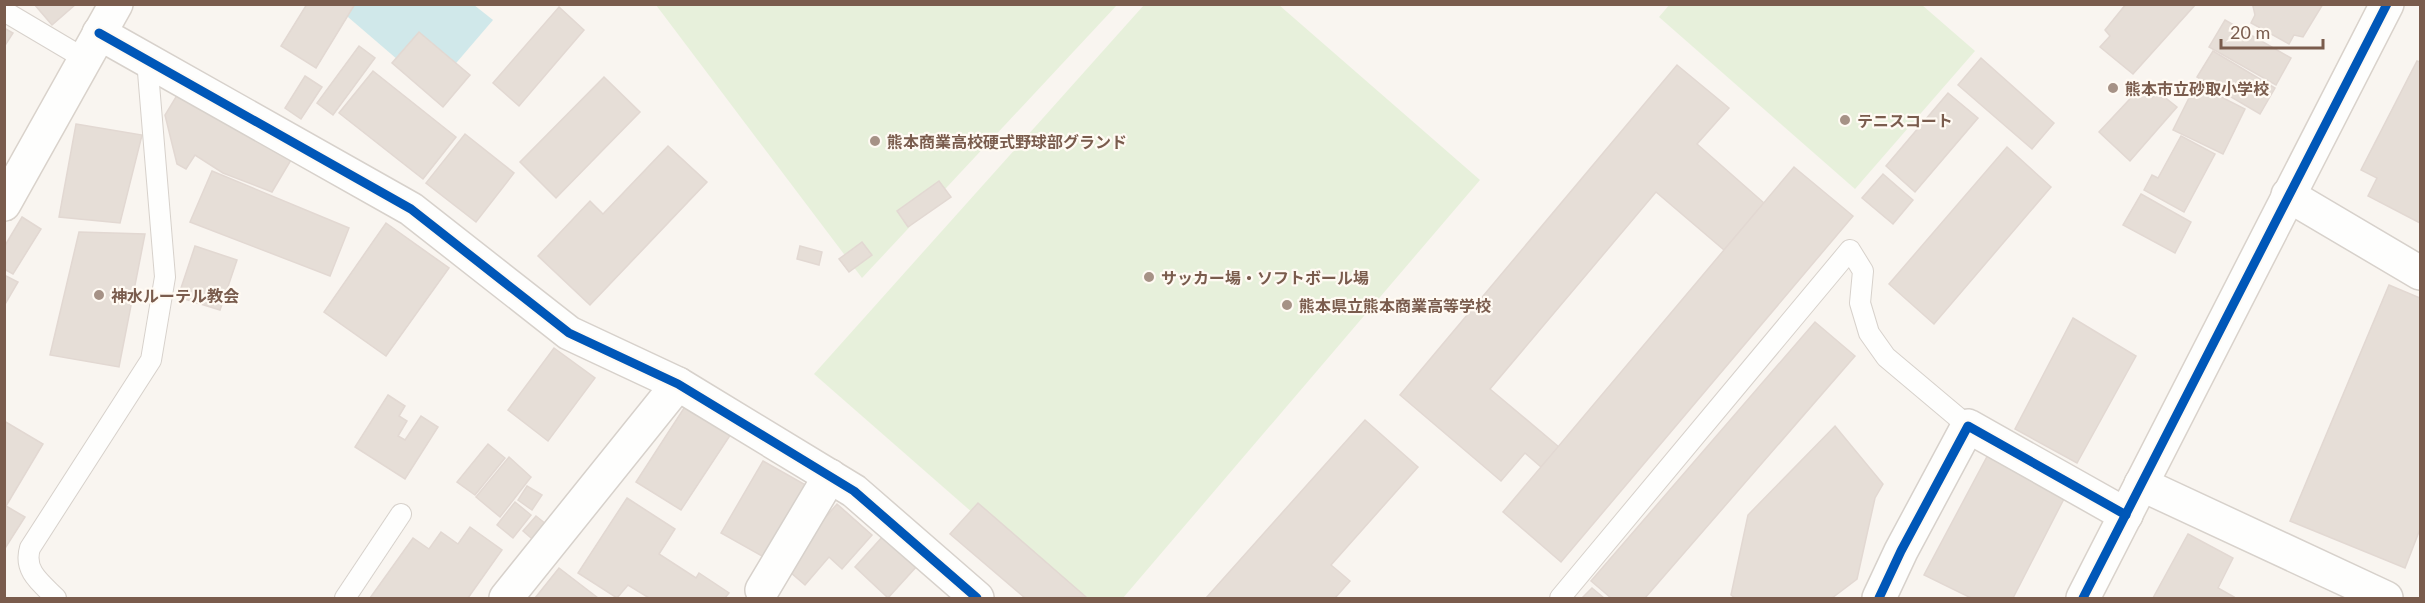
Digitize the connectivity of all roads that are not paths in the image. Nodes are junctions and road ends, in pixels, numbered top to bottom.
1 (116, 4) edge
2 (2387, 4) edge
3 (4, 11) edge
4 (92, 46) junction
5 (147, 60) junction
6 (2288, 195) junction
7 (4, 204) edge
8 (2421, 273) edge
9 (678, 384) junction
10 (1968, 426) junction
11 (830, 476) junction
12 (2140, 484) junction
13 (401, 514) dead end
14 (2126, 515) junction
15 (762, 590) dead end
16 (958, 592) edge
17 (56, 598) edge
18 (345, 598) edge
19 (506, 598) edge
20 (1560, 598) edge
21 (1879, 598) edge
22 (2083, 598) edge
23 (2386, 598) edge

1 - 4 street
2 - 6 street
3 - 4 lane
4 - 5 street
4 - 7 street
5 - 9 street
5 - 17 lane
6 - 8 street
6 - 12 street
9 - 11 street
9 - 19 street
10 - 14 street
10 - 20 lane
10 - 21 street
11 - 15 street
11 - 16 street
12 - 14 street
12 - 23 street
13 - 18 lane
14 - 22 street

